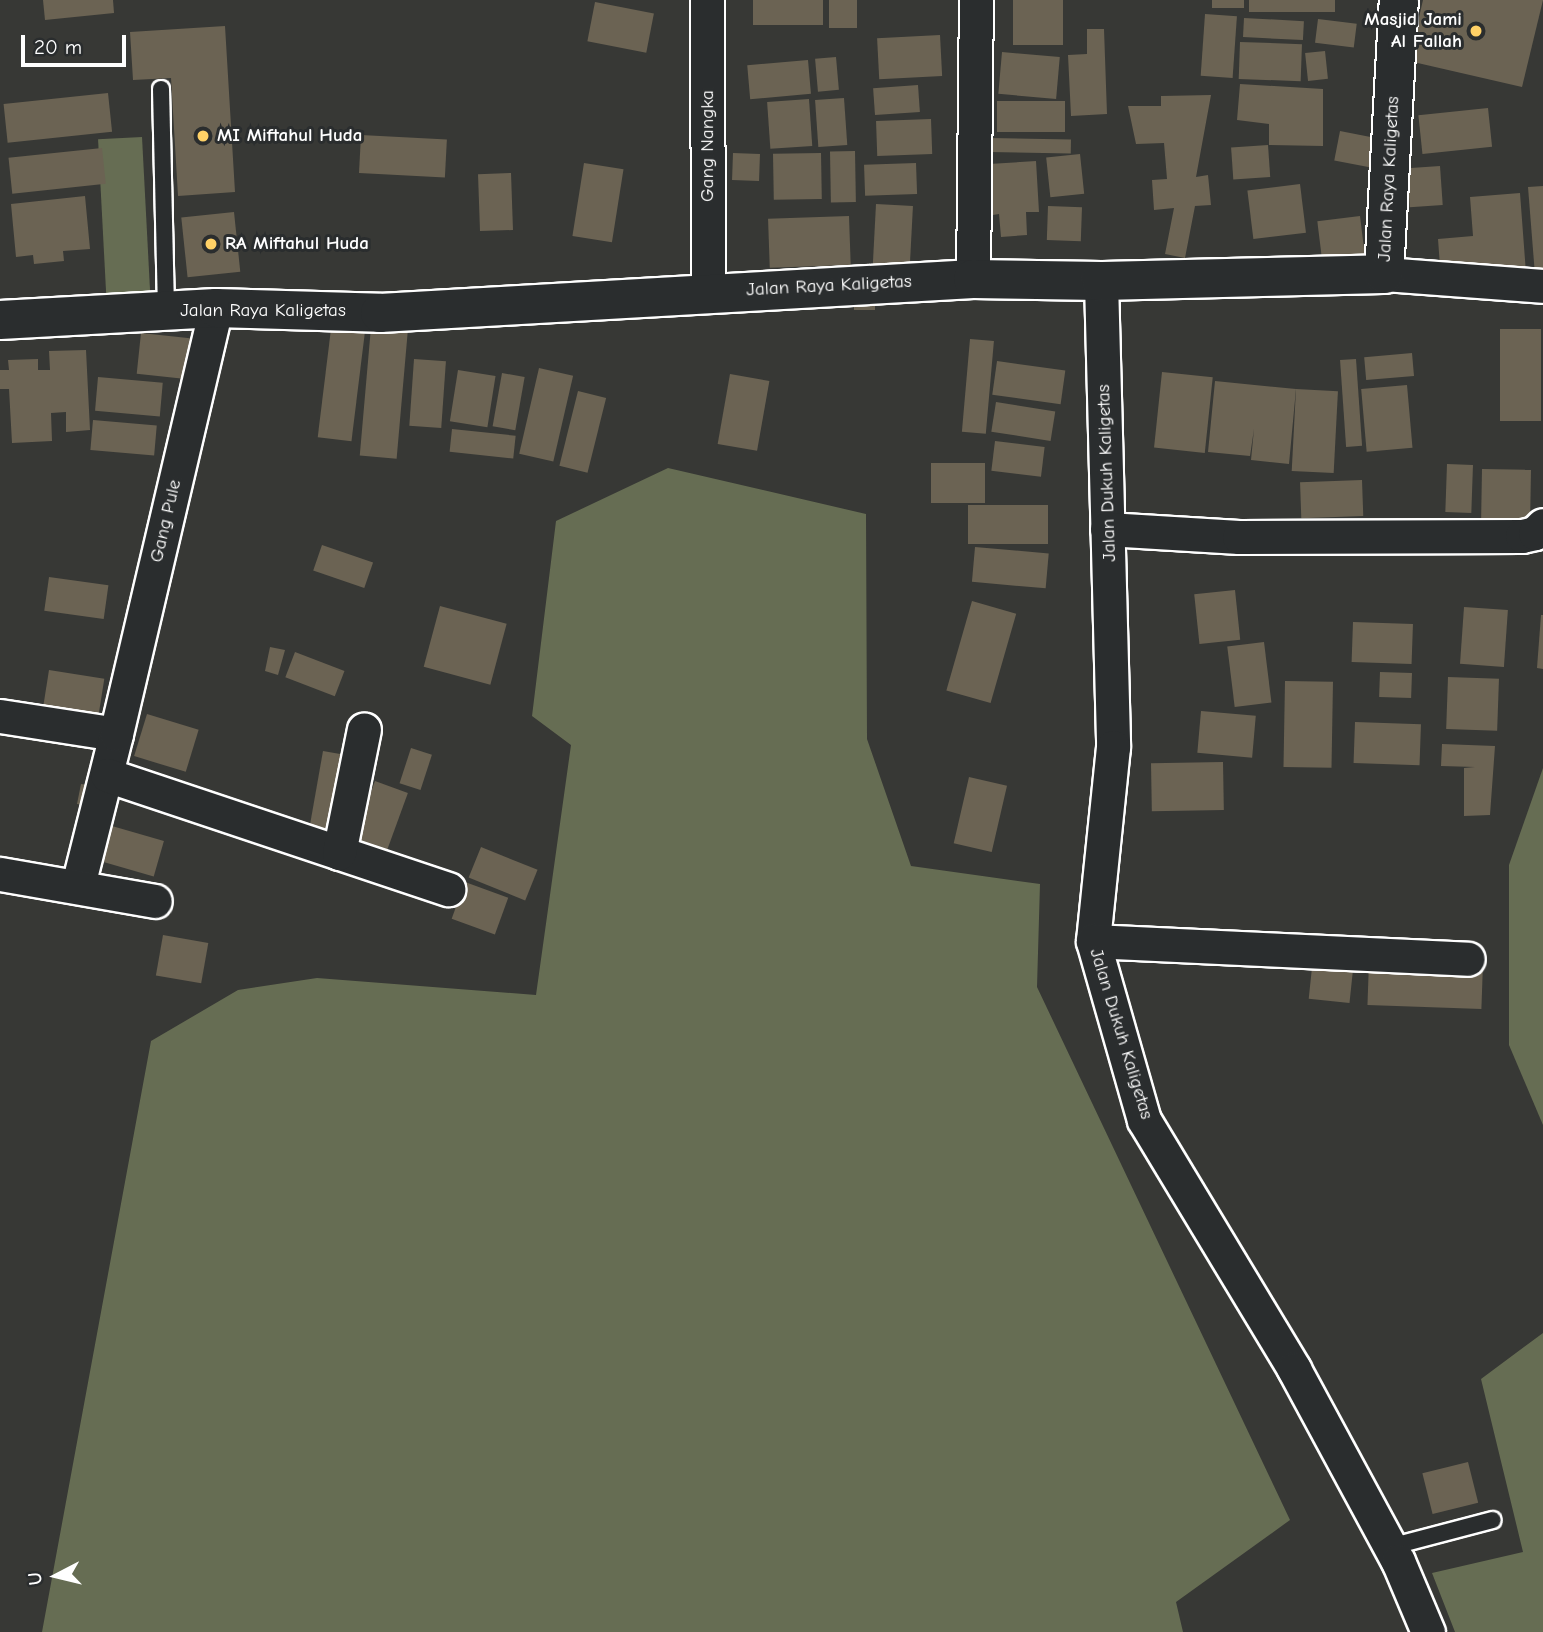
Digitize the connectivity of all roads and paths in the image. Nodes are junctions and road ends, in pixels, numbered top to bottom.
1 (708, 0) edge
2 (976, 0) edge
3 (1399, 0) edge
4 (161, 89) dead end
5 (1384, 274) junction
6 (973, 279) junction
7 (1101, 281) junction
8 (1543, 286) edge
9 (708, 292) junction
10 (216, 308) junction
11 (166, 311) junction
12 (0, 320) edge
13 (1543, 525) edge
14 (1107, 529) junction
15 (0, 716) edge
16 (364, 729) dead end
17 (116, 734) junction
18 (107, 775) junction
19 (339, 853) junction
20 (0, 874) edge
21 (78, 885) junction
22 (448, 890) dead end
23 (155, 901) dead end
24 (1093, 942) junction
25 (1468, 959) dead end
26 (1493, 1520) dead end
27 (1390, 1547) junction
28 (1428, 1632) edge

1 - 9 street, Gang Nangka
2 - 6 street
3 - 5 main road, Jalan Raya Kaligetas
4 - 11 lane
5 - 7 main road, Jalan Raya Kaligetas
5 - 8 street
6 - 7 main road, Jalan Raya Kaligetas
6 - 9 main road, Jalan Raya Kaligetas
7 - 14 street, Jalan Dukuh Kaligetas
9 - 10 main road, Jalan Raya Kaligetas
10 - 11 main road, Jalan Raya Kaligetas
10 - 17 street, Gang Pule
11 - 12 main road, Jalan Raya Kaligetas
13 - 14 street
14 - 24 street, Jalan Dukuh Kaligetas
15 - 17 street
16 - 19 street
17 - 18 street, Gang Pule
18 - 19 street
18 - 21 street, Gang Pule
19 - 22 street
20 - 21 street
21 - 23 street
24 - 25 street
24 - 27 street, Jalan Dukuh Kaligetas
26 - 27 lane
27 - 28 street, Jalan Dukuh Kaligetas

